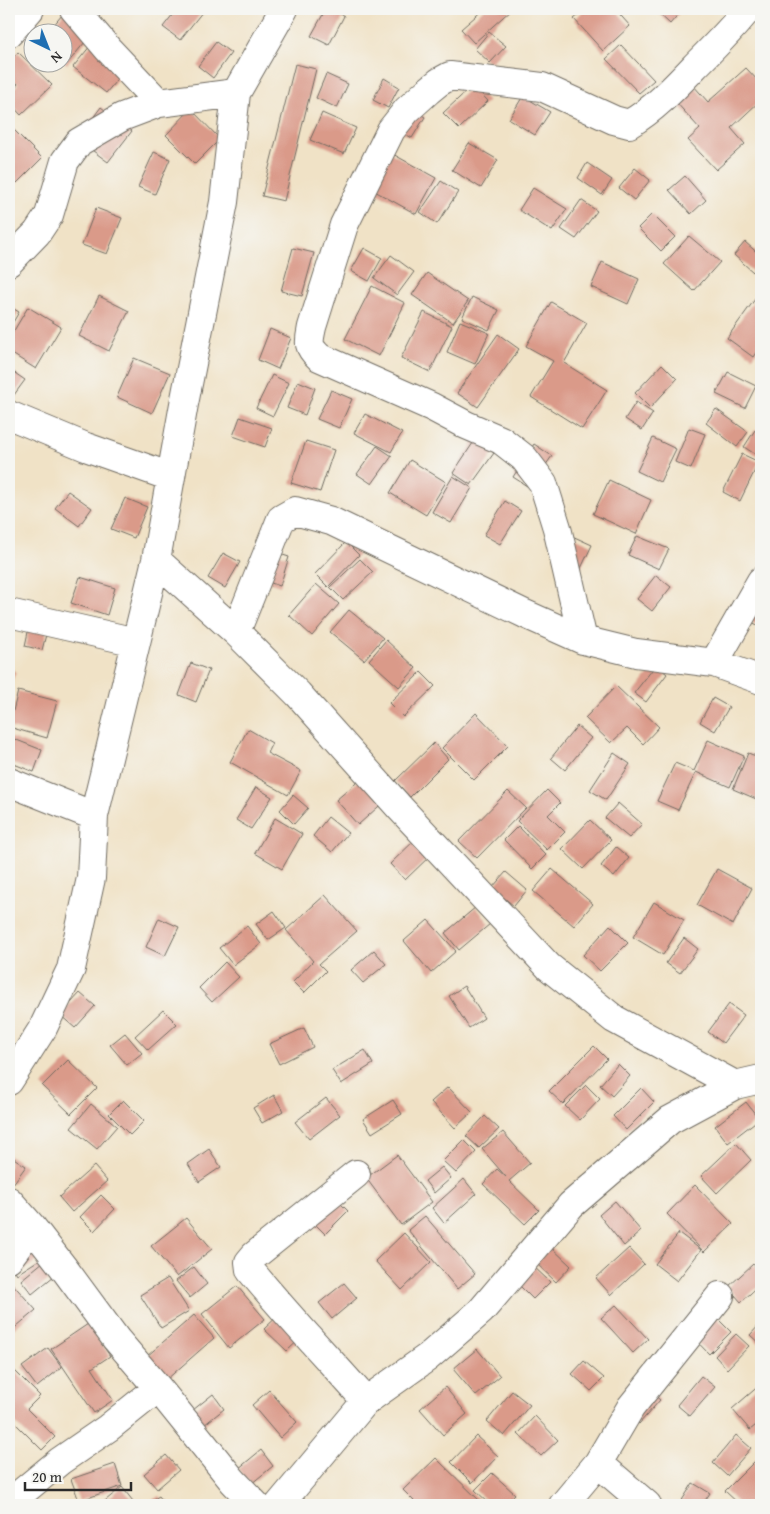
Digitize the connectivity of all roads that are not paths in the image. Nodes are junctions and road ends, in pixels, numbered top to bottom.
1 (30, 9) edge
2 (74, 9) edge
3 (284, 9) edge
4 (748, 9) edge
5 (9, 33) edge
6 (236, 93) junction
7 (158, 103) junction
8 (9, 262) edge
9 (9, 415) edge
10 (171, 477) junction
11 (156, 560) junction
12 (761, 581) edge
13 (9, 613) edge
14 (236, 632) junction
15 (583, 640) junction
16 (136, 642) junction
17 (714, 663) junction
18 (761, 680) edge
19 (9, 782) edge
20 (94, 816) junction
21 (20, 1042) edge
22 (761, 1079) edge
23 (9, 1081) edge
24 (735, 1085) junction
25 (356, 1174) dead end
26 (9, 1201) edge
27 (32, 1227) junction
28 (9, 1258) edge
29 (720, 1296) dead end
30 (158, 1388) junction
31 (366, 1401) junction
32 (598, 1463) junction
33 (9, 1503) edge
34 (256, 1505) edge
35 (279, 1505) edge
36 (563, 1505) edge
37 (647, 1505) edge

1 - 5 street
2 - 7 street
3 - 6 street
4 - 15 street
6 - 7 street
6 - 10 street
7 - 8 street
9 - 10 street
10 - 11 street
11 - 14 street
11 - 16 street
12 - 17 street
13 - 16 street
14 - 15 street
14 - 24 street
15 - 17 street
16 - 20 street
17 - 18 street
19 - 20 street
20 - 21 street
21 - 23 street
22 - 24 street
24 - 31 street
25 - 31 street
26 - 27 street
27 - 28 street
27 - 30 street
29 - 32 street
30 - 33 street
30 - 34 street
31 - 35 street
32 - 36 street
32 - 37 street

